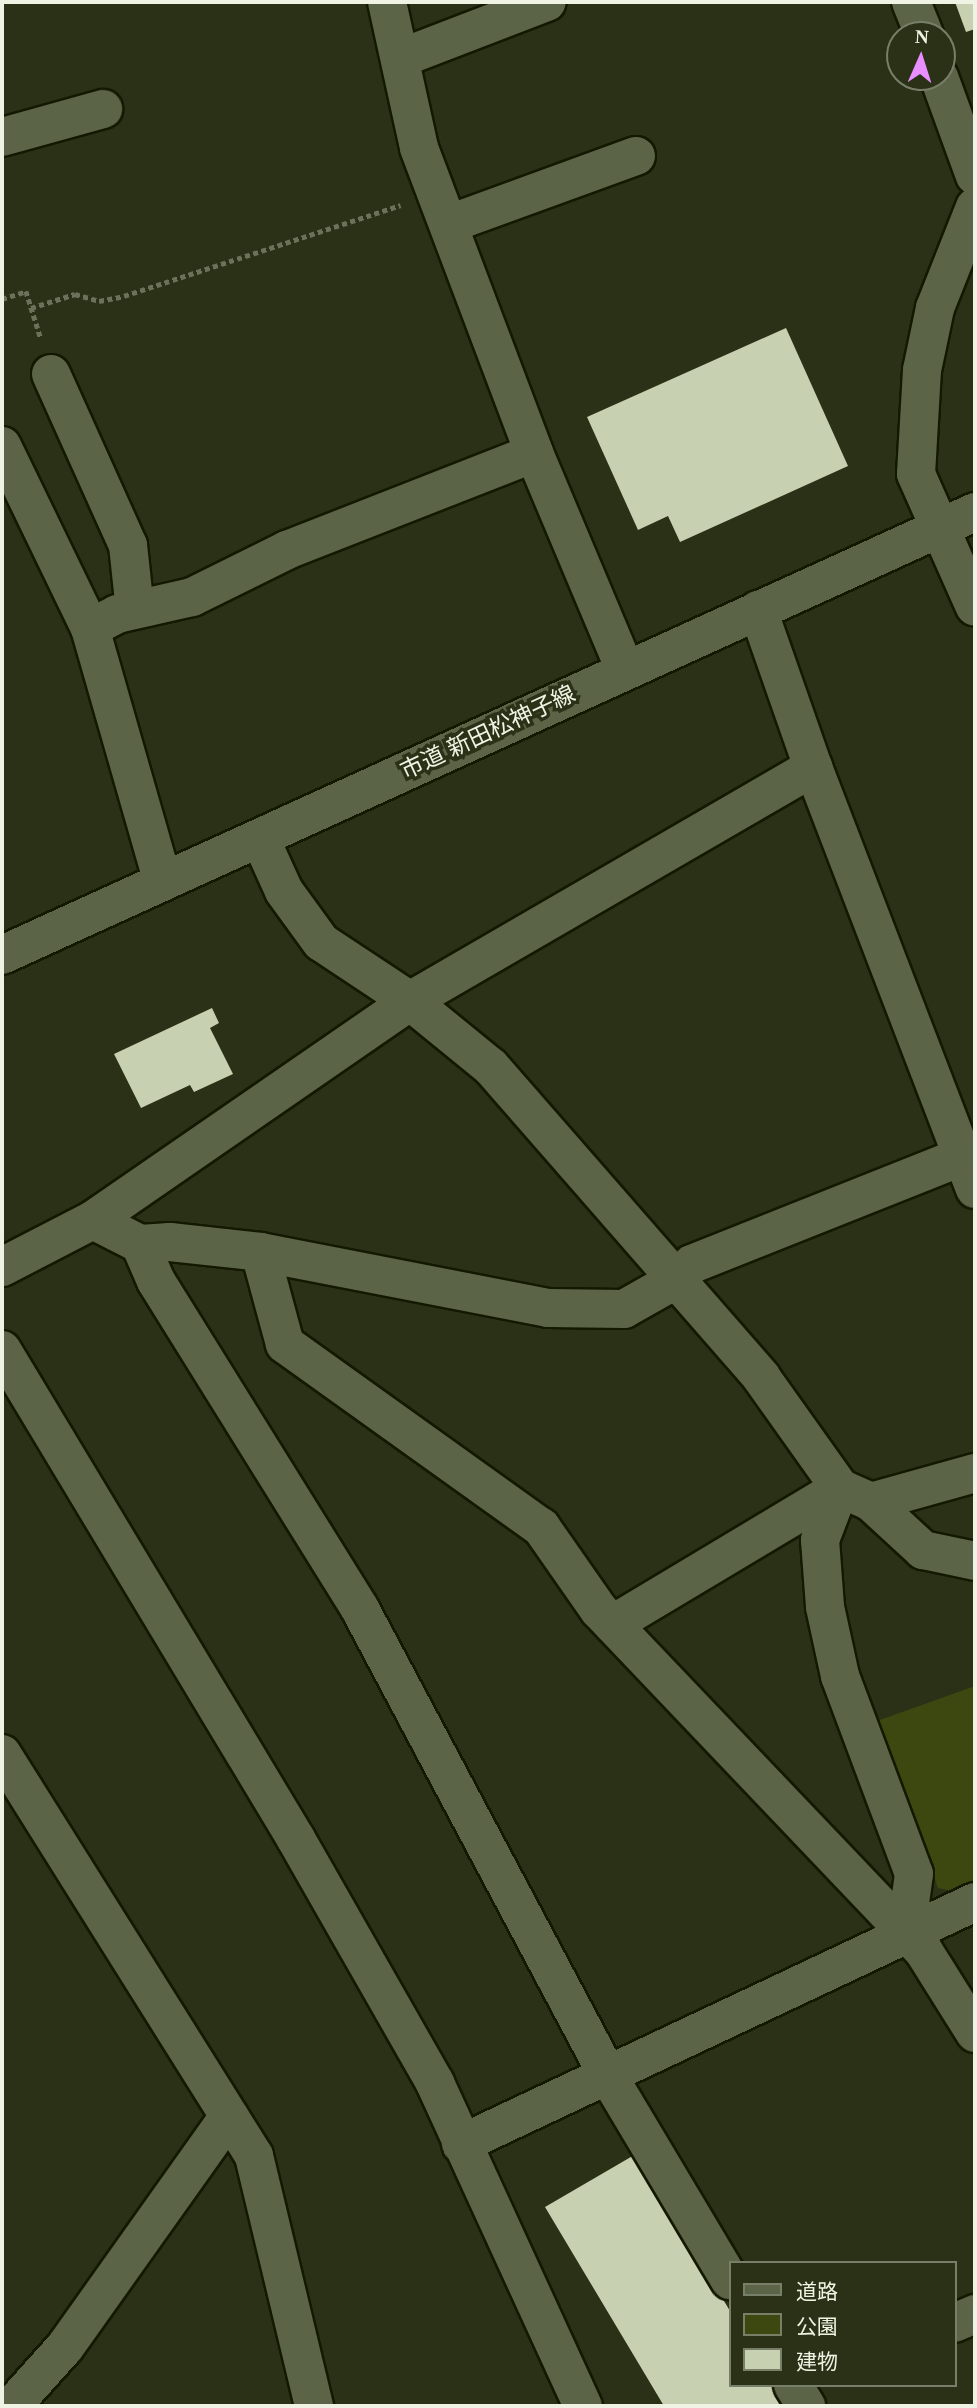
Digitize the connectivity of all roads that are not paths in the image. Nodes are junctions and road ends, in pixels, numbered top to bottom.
1 (387, 2) edge
2 (547, 2) edge
3 (911, 2) edge
4 (918, 21) edge
5 (401, 58) junction
6 (944, 91) edge
7 (103, 109) dead end
8 (2, 137) edge
9 (636, 156) dead end
10 (975, 176) edge
11 (975, 207) edge
12 (442, 209) junction
13 (51, 374) road end
14 (2, 446) edge
15 (534, 453) junction
16 (975, 512) edge
17 (939, 528) junction
18 (975, 607) edge
19 (135, 610) junction
20 (758, 610) junction
21 (90, 628) junction
22 (625, 670) junction
23 (813, 767) junction
24 (260, 838) junction
25 (163, 882) junction
26 (2, 955) edge
27 (410, 1001) junction
28 (969, 1173) edge
29 (93, 1220) junction
30 (140, 1244) junction
31 (260, 1251) junction
32 (2, 1267) edge
33 (677, 1279) junction
34 (2, 1349) edge
35 (975, 1473) edge
36 (855, 1495) junction
37 (975, 1560) edge
38 (613, 1624) junction
39 (2, 1754) edge
40 (975, 1902) edge
41 (906, 1931) junction
42 (975, 2033) edge
43 (607, 2074) junction
44 (229, 2116) junction
45 (461, 2144) junction
46 (729, 2278) edge
47 (975, 2314) edge
48 (956, 2322) edge
49 (12, 2406) edge
50 (314, 2406) edge
51 (583, 2406) edge

1 - 5 street
2 - 5 street
3 - 4 street
5 - 12 street
6 - 10 street
7 - 8 street
9 - 12 street
11 - 17 street
12 - 15 street
13 - 19 street
14 - 21 street
15 - 19 street
15 - 22 street
16 - 17 street, 市道 新田松神子線
17 - 18 street
17 - 20 street, 市道 新田松神子線
19 - 21 street
20 - 22 street, 市道 新田松神子線
20 - 23 street
21 - 25 street
22 - 24 street, 市道 新田松神子線
23 - 27 street
23 - 28 street
24 - 25 street, 市道 新田松神子線
24 - 27 street
25 - 26 street, 市道 新田松神子線
27 - 29 street
27 - 33 street
28 - 33 street
29 - 30 street
29 - 32 street
30 - 31 street
30 - 43 street
31 - 33 street
31 - 38 street
33 - 36 street
34 - 45 street
35 - 36 street
36 - 37 street
36 - 38 street
36 - 41 street
38 - 41 street
39 - 44 street
40 - 41 street
41 - 42 street
41 - 43 street
43 - 45 street
43 - 46 street
44 - 49 street
44 - 50 street
45 - 51 street
47 - 48 street

